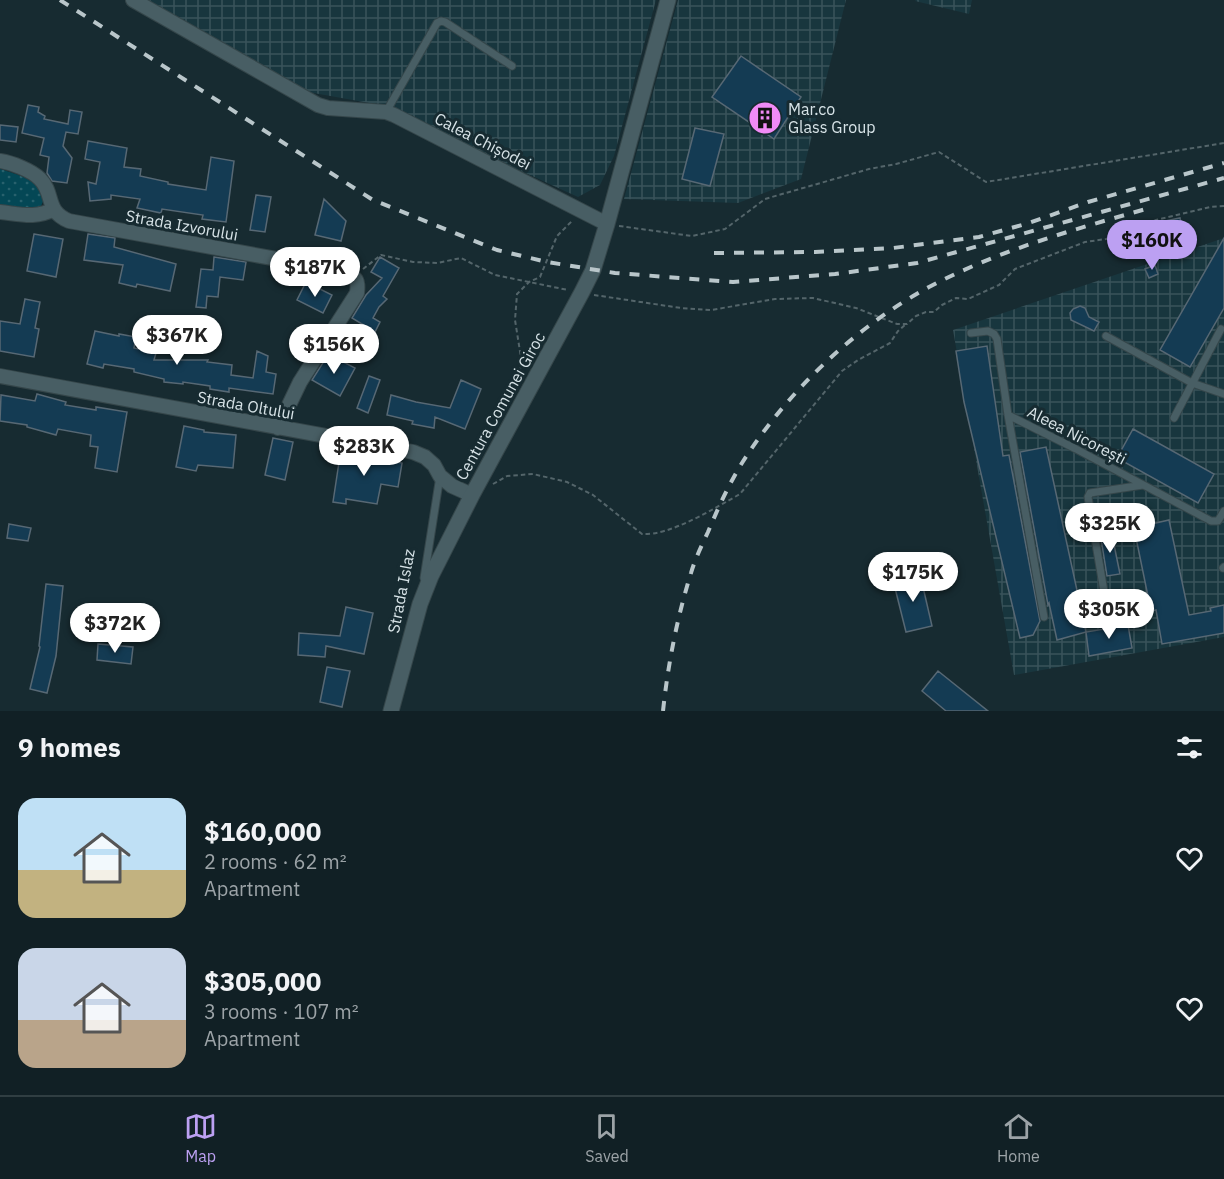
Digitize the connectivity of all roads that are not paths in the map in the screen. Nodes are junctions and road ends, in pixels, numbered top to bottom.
1 (133, 0) edge
2 (668, 0) edge
3 (512, 66) dead end
4 (386, 112) junction
5 (0, 161) edge
6 (54, 209) junction
7 (0, 212) edge
8 (607, 224) junction
9 (1221, 329) dead end
10 (971, 333) dead end
11 (1106, 336) dead end
12 (0, 376) edge
13 (1192, 383) junction
14 (1224, 394) edge
15 (1008, 415) junction
16 (1174, 418) dead end
17 (278, 428) junction
18 (440, 476) junction
19 (1144, 485) junction
20 (472, 495) junction
21 (1224, 511) edge
22 (420, 604) junction
23 (1107, 609) dead end
24 (1044, 617) dead end
25 (391, 711) edge

1 - 4 street, Calea Chișodei
2 - 8 main road
3 - 4 lane
4 - 8 street, Calea Chișodei
5 - 6 street
6 - 7 street
6 - 17 street, Strada Izvorului
8 - 20 main road, Centura Comunei Giroc
9 - 13 lane
10 - 15 lane, Aleea Nicorești
11 - 13 lane
12 - 17 street, Strada Oltului
13 - 14 lane
13 - 16 lane
15 - 19 lane, Aleea Nicorești
15 - 24 lane
17 - 18 street, Strada Oltului
18 - 20 street, Strada Oltului
18 - 22 lane, Strada Islaz
19 - 21 lane, Aleea Nicorești
19 - 23 lane
20 - 22 main road, Centura Comunei Giroc
22 - 25 main road, Strada Islaz

